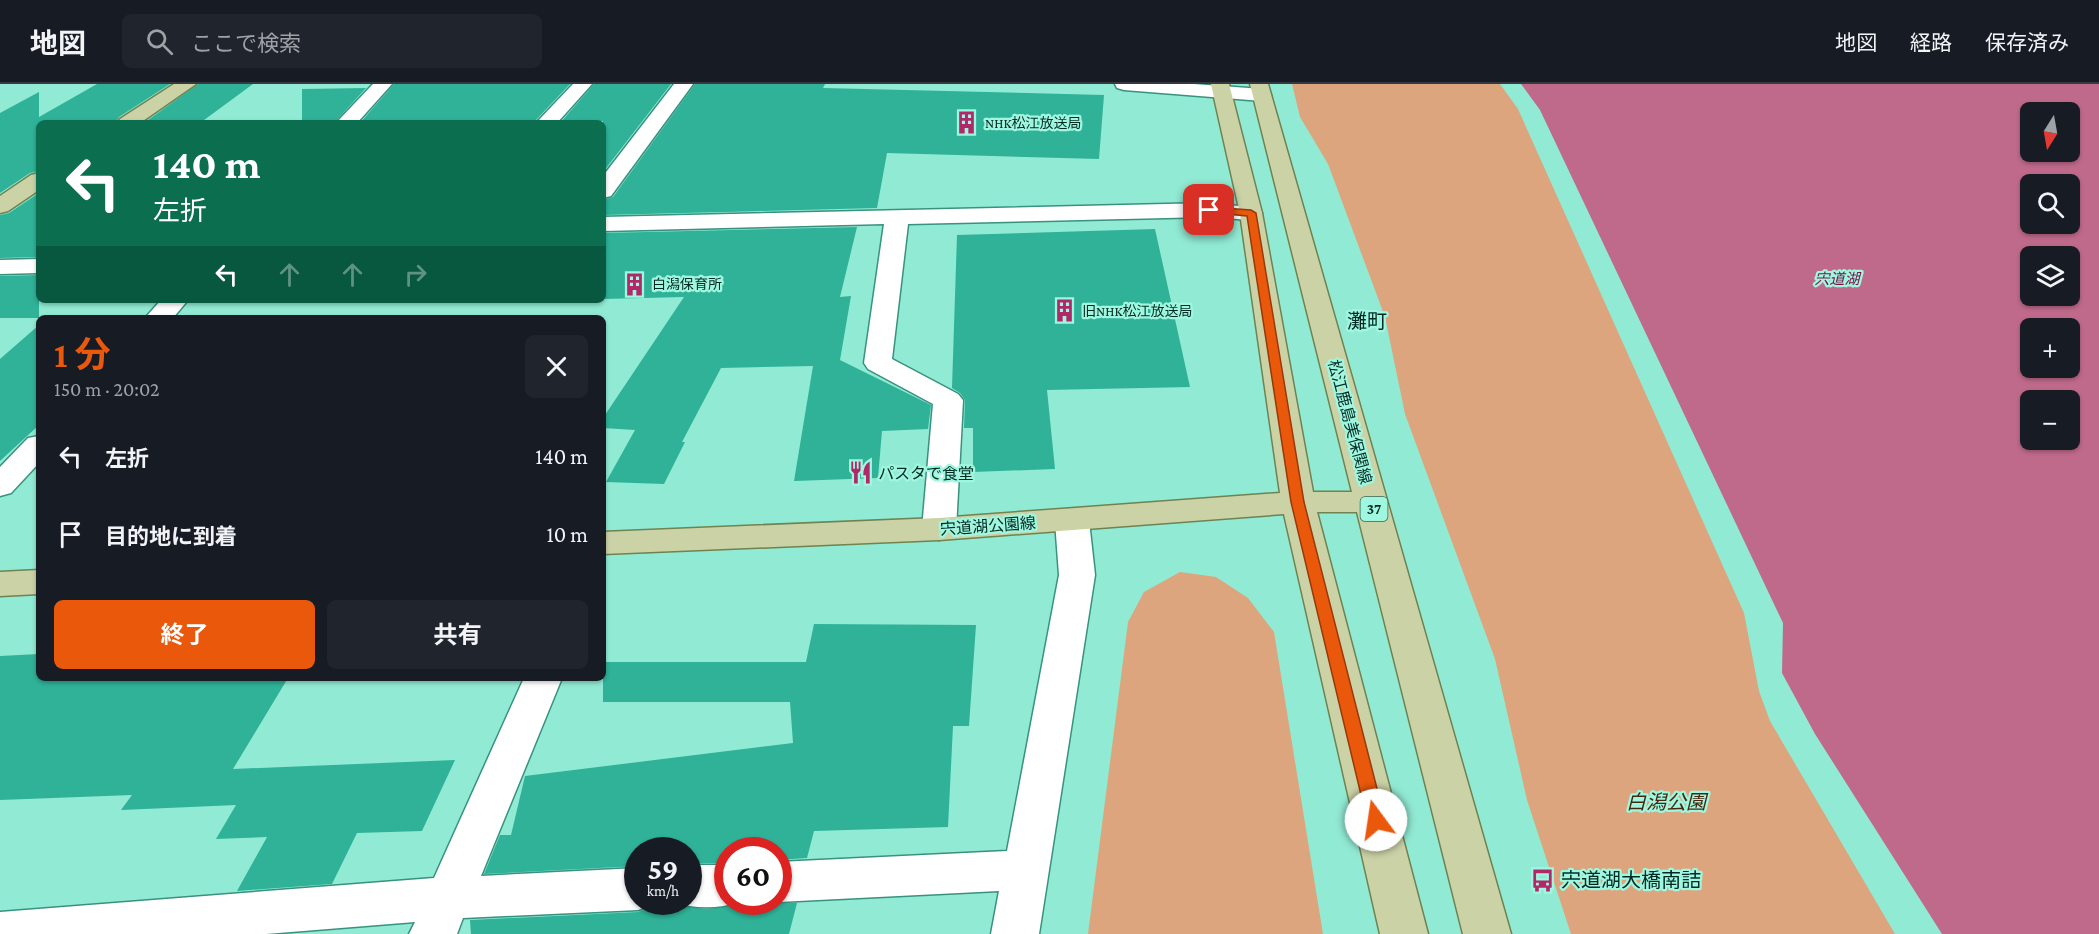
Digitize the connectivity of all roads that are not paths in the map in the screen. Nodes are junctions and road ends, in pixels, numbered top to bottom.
1 (187, 84) edge
2 (383, 84) edge
3 (583, 84) edge
4 (684, 84) edge
5 (1124, 84) edge
6 (1221, 88) edge
7 (1261, 89) edge
8 (132, 120) edge
9 (349, 120) edge
10 (549, 120) edge
11 (36, 182) edge
12 (606, 187) edge
13 (0, 206) edge
14 (1251, 213) junction
15 (897, 217) junction
16 (606, 224) edge
17 (36, 266) edge
18 (0, 267) edge
19 (172, 303) edge
20 (161, 315) edge
21 (36, 448) edge
22 (0, 486) edge
23 (1298, 502) junction
24 (1372, 502) junction
25 (1072, 521) junction
26 (939, 529) junction
27 (606, 543) edge
28 (36, 582) edge
29 (0, 585) edge
30 (542, 681) edge
31 (1026, 870) junction
32 (792, 881) edge
33 (624, 891) edge
34 (441, 916) edge
35 (0, 934) edge
36 (1015, 934) edge
37 (1404, 934) edge
38 (1487, 934) edge

1 - 8 main road
2 - 9 street
3 - 10 street
4 - 12 street
5 - 6 street
6 - 7 street
6 - 14 main road
7 - 24 main road, 松江鹿島美保関線 / 37
11 - 13 main road
14 - 15 street
14 - 23 main road
15 - 16 street
15 - 26 street
17 - 18 street
19 - 20 street
21 - 22 street
23 - 24 main road, 宍道湖公園線
23 - 25 main road, 宍道湖公園線
23 - 37 main road
24 - 38 main road, 松江鹿島美保関線 / 37
25 - 26 main road, 宍道湖公園線
25 - 31 street
26 - 27 main road, 宍道湖公園線
28 - 29 main road
30 - 34 street
31 - 32 street
31 - 36 street
33 - 34 street
34 - 35 street

